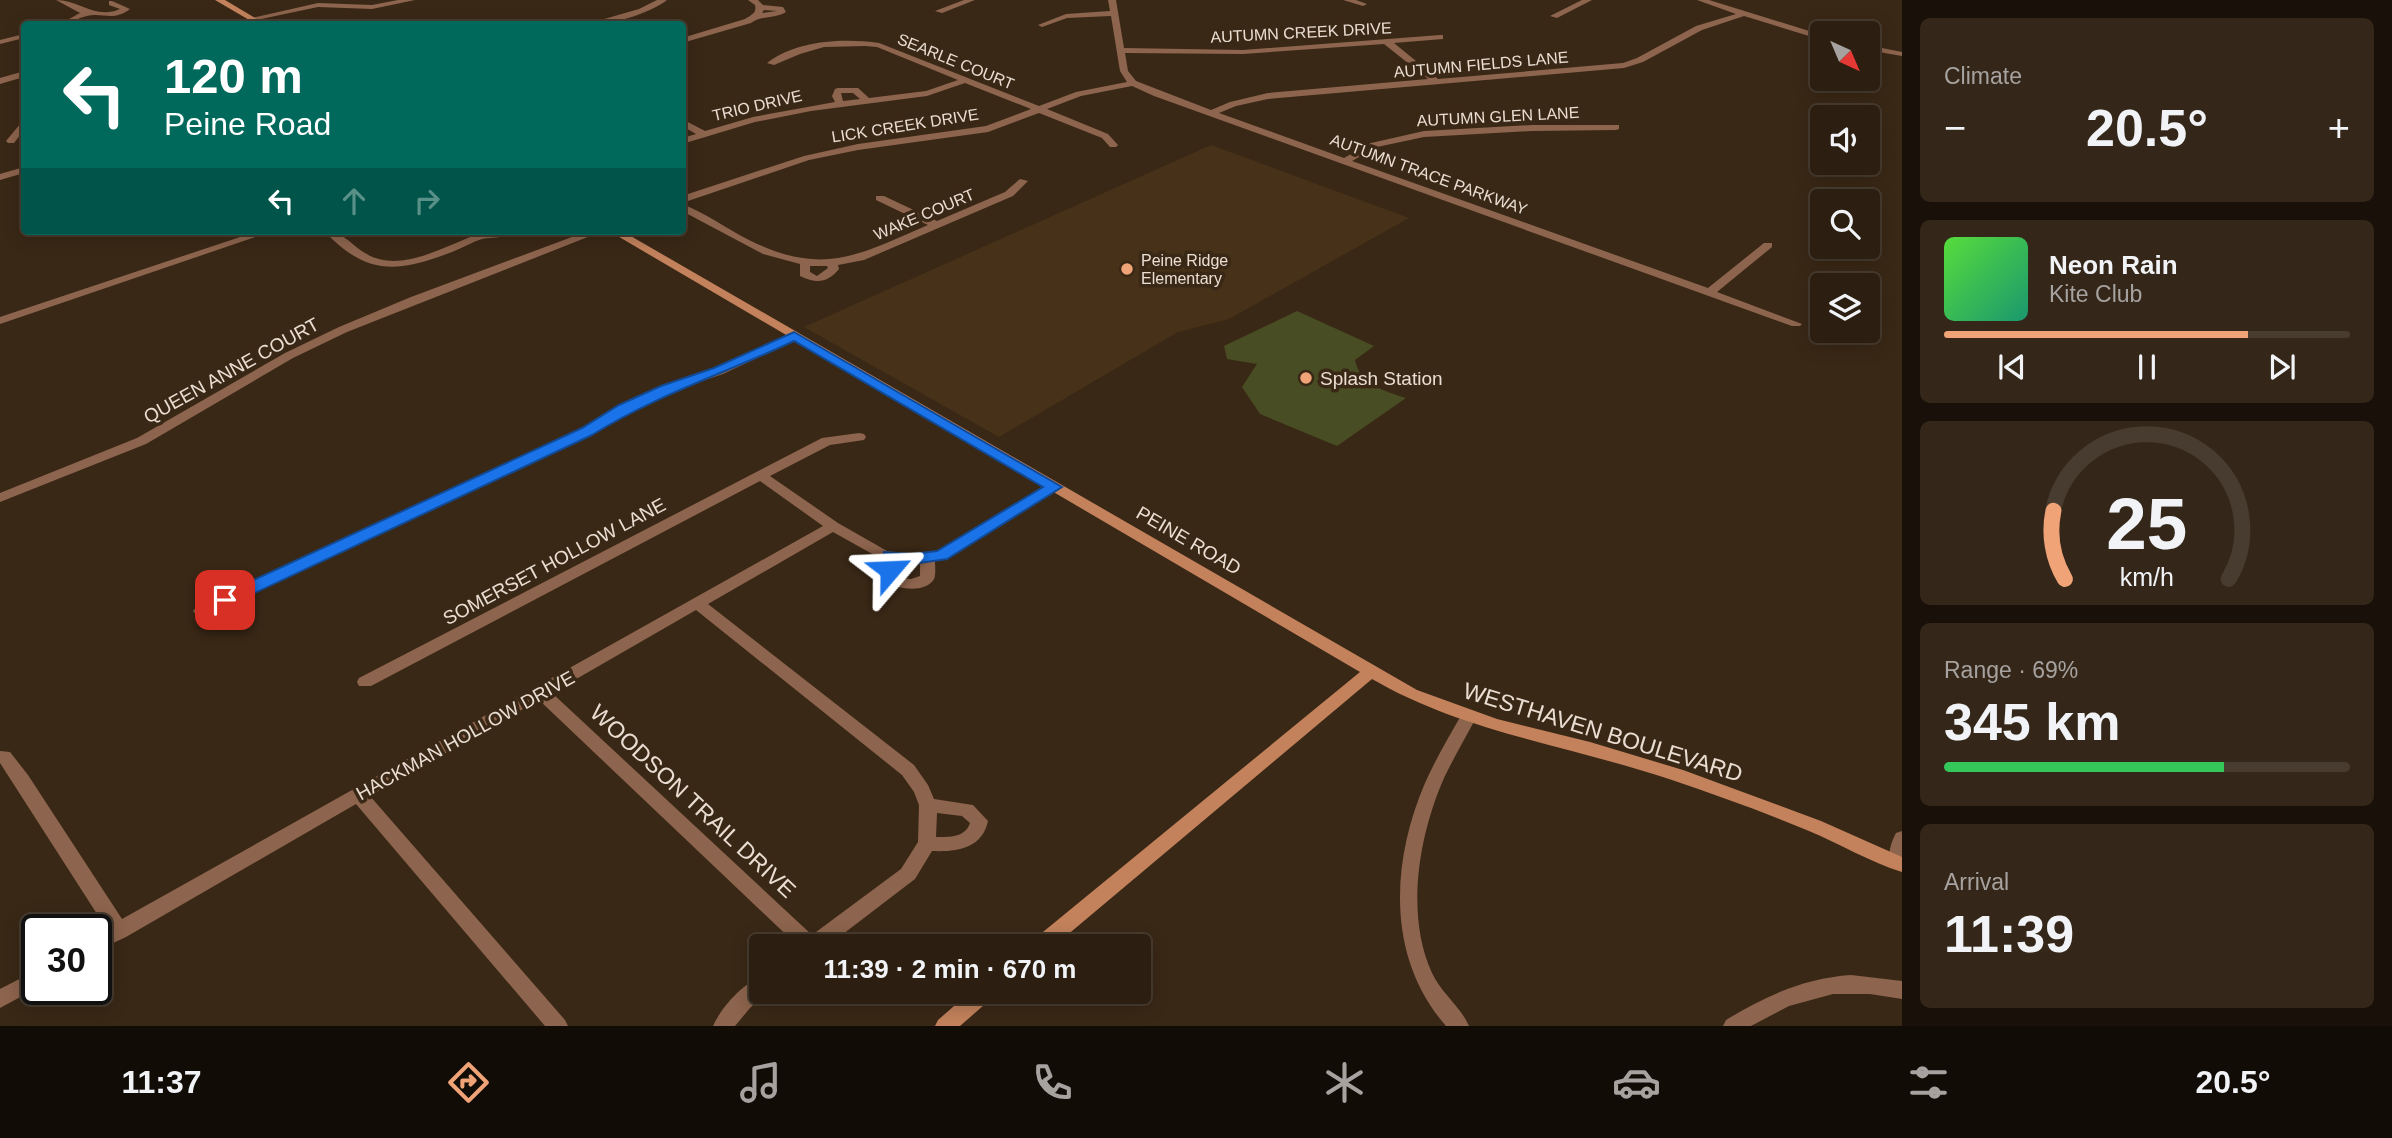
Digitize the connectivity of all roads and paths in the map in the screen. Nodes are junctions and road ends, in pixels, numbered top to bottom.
1 (60, 0) edge
2 (121, 0) edge
3 (219, 0) edge
4 (411, 0) edge
5 (663, 0) edge
6 (752, 0) edge
7 (971, 0) edge
8 (1112, 0) edge
9 (1347, 0) edge
10 (1588, 0) edge
11 (1702, 0) edge
12 (322, 2) edge
13 (342, 2) edge
14 (112, 3) junction
15 (1363, 4) dead end
16 (939, 10) dead end
17 (90, 11) junction
18 (1114, 13) junction
19 (1743, 14) junction
20 (1554, 16) dead end
21 (251, 19) junction
22 (70, 21) edge
23 (242, 21) edge
24 (255, 21) edge
25 (603, 21) edge
26 (1042, 25) dead end
27 (1810, 34) edge
28 (21, 37) edge
29 (1440, 37) dead end
30 (686, 40) edge
31 (1386, 41) junction
32 (0, 42) edge
33 (1121, 50) junction
34 (1880, 50) edge
35 (1902, 54) edge
36 (771, 63) dead end
37 (21, 75) edge
38 (965, 80) junction
39 (0, 81) edge
40 (1437, 82) junction
41 (1133, 83) junction
42 (1041, 109) junction
43 (1212, 113) junction
44 (686, 124) edge
45 (1616, 127) dead end
46 (21, 129) edge
47 (703, 134) junction
48 (686, 140) edge
49 (11, 141) dead end
50 (1113, 145) dead end
51 (1345, 161) junction
52 (21, 171) edge
53 (0, 177) edge
54 (1023, 181) dead end
55 (880, 198) dead end
56 (686, 199) edge
57 (686, 209) edge
58 (936, 226) junction
59 (256, 235) edge
60 (335, 235) edge
61 (478, 235) edge
62 (588, 235) edge
63 (621, 235) edge
64 (1768, 245) dead end
65 (1710, 292) junction
66 (0, 321) edge
67 (1796, 324) dead end
68 (794, 336) junction
69 (859, 437) dead end
70 (761, 476) junction
71 (1054, 487) junction
72 (0, 498) edge
73 (833, 526) junction
74 (890, 556) junction
75 (928, 557) junction
76 (697, 603) junction
77 (201, 611) dead end
78 (1370, 672) junction
79 (365, 681) dead end
80 (541, 692) junction
81 (1469, 716) junction
82 (4, 756) dead end
83 (359, 795) junction
84 (928, 805) junction
85 (1902, 838) edge
86 (927, 843) junction
87 (1899, 864) edge
88 (119, 931) junction
89 (797, 934) edge
90 (828, 934) edge
91 (1055, 934) edge
92 (112, 935) edge
93 (21, 987) edge
94 (1902, 990) edge
95 (749, 997) edge
96 (0, 999) edge
97 (971, 1004) edge
98 (558, 1026) edge
99 (723, 1026) edge
100 (945, 1026) edge
101 (1459, 1026) edge
102 (1733, 1026) edge

1 - 17 street
2 - 14 street
3 - 21 street
4 - 13 street
5 - 25 street
6 - 30 street
7 - 16 street
8 - 18 street
9 - 15 street
10 - 20 street
11 - 19 street
12 - 13 street
12 - 21 street
14 - 17 street
14 - 17 street
17 - 22 street
18 - 26 street
18 - 33 street
19 - 27 street
19 - 40 street, AUTUMN FIELDS LANE
21 - 23 street
21 - 24 street
28 - 32 street
29 - 31 street, AUTUMN CREEK DRIVE
31 - 33 street, AUTUMN CREEK DRIVE
31 - 40 street
33 - 41 street
34 - 35 street
36 - 38 street, SEARLE COURT
37 - 39 street
38 - 42 street, SEARLE COURT
38 - 47 street, TRIO DRIVE
40 - 43 street, AUTUMN FIELDS LANE
41 - 42 street, LICK CREEK DRIVE
41 - 43 street, AUTUMN TRACE PARKWAY
42 - 50 street, SEARLE COURT
42 - 56 street, LICK CREEK DRIVE
43 - 51 street, AUTUMN TRACE PARKWAY
44 - 47 street
45 - 51 street, AUTUMN GLEN LANE
46 - 49 street
47 - 48 street, TRIO DRIVE
51 - 65 street, AUTUMN TRACE PARKWAY
52 - 53 street
54 - 58 street, WAKE COURT
55 - 58 street
57 - 58 street, WAKE COURT
59 - 66 street
60 - 61 street
62 - 72 street, QUEEN ANNE COURT
63 - 68 street, PEINE ROAD
64 - 65 street
65 - 67 street, AUTUMN TRACE PARKWAY
68 - 71 street, PEINE ROAD
68 - 77 street
69 - 70 street, SOMERSET HOLLOW LANE
70 - 73 street
70 - 79 street, SOMERSET HOLLOW LANE
71 - 75 street
71 - 78 street, PEINE ROAD
73 - 74 street
73 - 76 street, HACKMAN HOLLOW DRIVE
74 - 75 street
74 - 75 street
76 - 80 street, HACKMAN HOLLOW DRIVE
76 - 84 street
78 - 81 street, WESTHAVEN BOULEVARD
78 - 91 street
80 - 83 street, HACKMAN HOLLOW DRIVE
80 - 89 street, WOODSON TRAIL DRIVE
81 - 87 street, WESTHAVEN BOULEVARD
81 - 101 street
82 - 88 street
83 - 88 street, HACKMAN HOLLOW DRIVE
83 - 98 street
84 - 86 street
84 - 86 street
85 - 87 street
86 - 90 street
88 - 92 street, HACKMAN HOLLOW DRIVE
93 - 96 street
94 - 102 street
95 - 99 street
97 - 100 street

